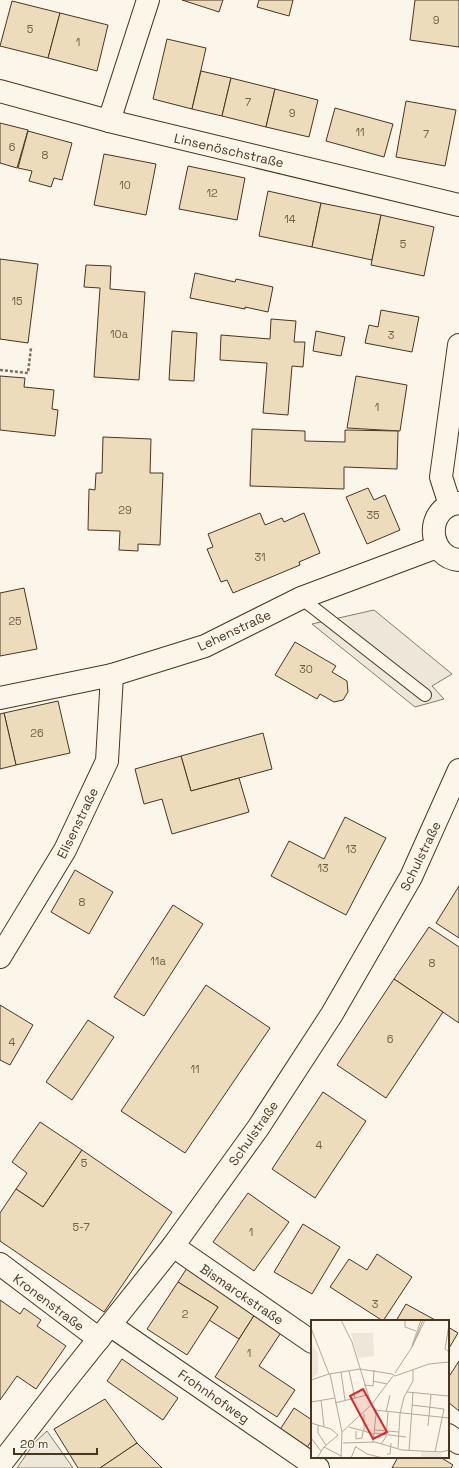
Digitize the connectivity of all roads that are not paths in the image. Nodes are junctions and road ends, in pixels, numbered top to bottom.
1 (148, 0) edge
2 (0, 91) edge
3 (109, 121) junction
4 (459, 204) edge
5 (459, 345) edge
6 (454, 504) edge
7 (437, 547) junction
8 (459, 560) edge
9 (301, 598) junction
10 (112, 674) junction
11 (425, 695) dead end
12 (0, 698) edge
13 (459, 770) edge
14 (0, 957) edge
15 (173, 1246) junction
16 (0, 1264) edge
17 (104, 1332) junction
18 (311, 1341) edge
19 (449, 1436) edge
20 (459, 1443) edge
21 (0, 1466) edge
22 (318, 1468) edge

1 - 3 street
2 - 3 street, Linsenöschstraße
3 - 4 street, Linsenöschstraße
5 - 6 street
6 - 7 street
7 - 8 street
7 - 9 street, Lehenstraße
9 - 10 street, Lehenstraße
9 - 11 lane
10 - 12 street, Lehenstraße
10 - 14 street, Elisenstraße
13 - 15 street, Schulstraße
15 - 17 street, Schulstraße
15 - 18 street, Bismarckstraße
16 - 17 street, Kronenstraße
17 - 21 street, Schulstraße
17 - 22 street, Frohnhofweg
19 - 20 street

